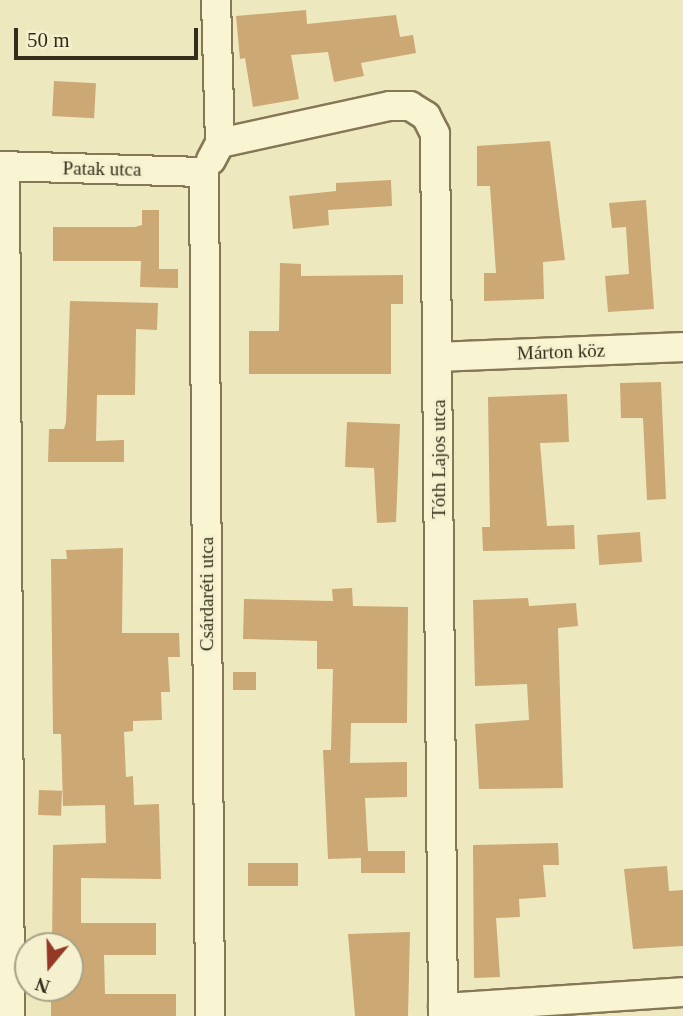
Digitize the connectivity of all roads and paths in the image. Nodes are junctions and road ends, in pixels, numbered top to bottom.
1 (216, 0) edge
2 (220, 143) junction
3 (3, 167) edge
4 (204, 172) junction
5 (683, 346) edge
6 (438, 357) junction
7 (683, 992) edge
8 (443, 1012) edge
9 (10, 1016) edge
10 (210, 1016) edge

1 - 2 street
2 - 4 street
2 - 6 street, Tóth Lajos utca
3 - 4 street, Patak utca
3 - 9 street
4 - 10 street, Csárdaréti utca
5 - 6 street, Márton köz
6 - 8 street, Tóth Lajos utca
7 - 8 street

